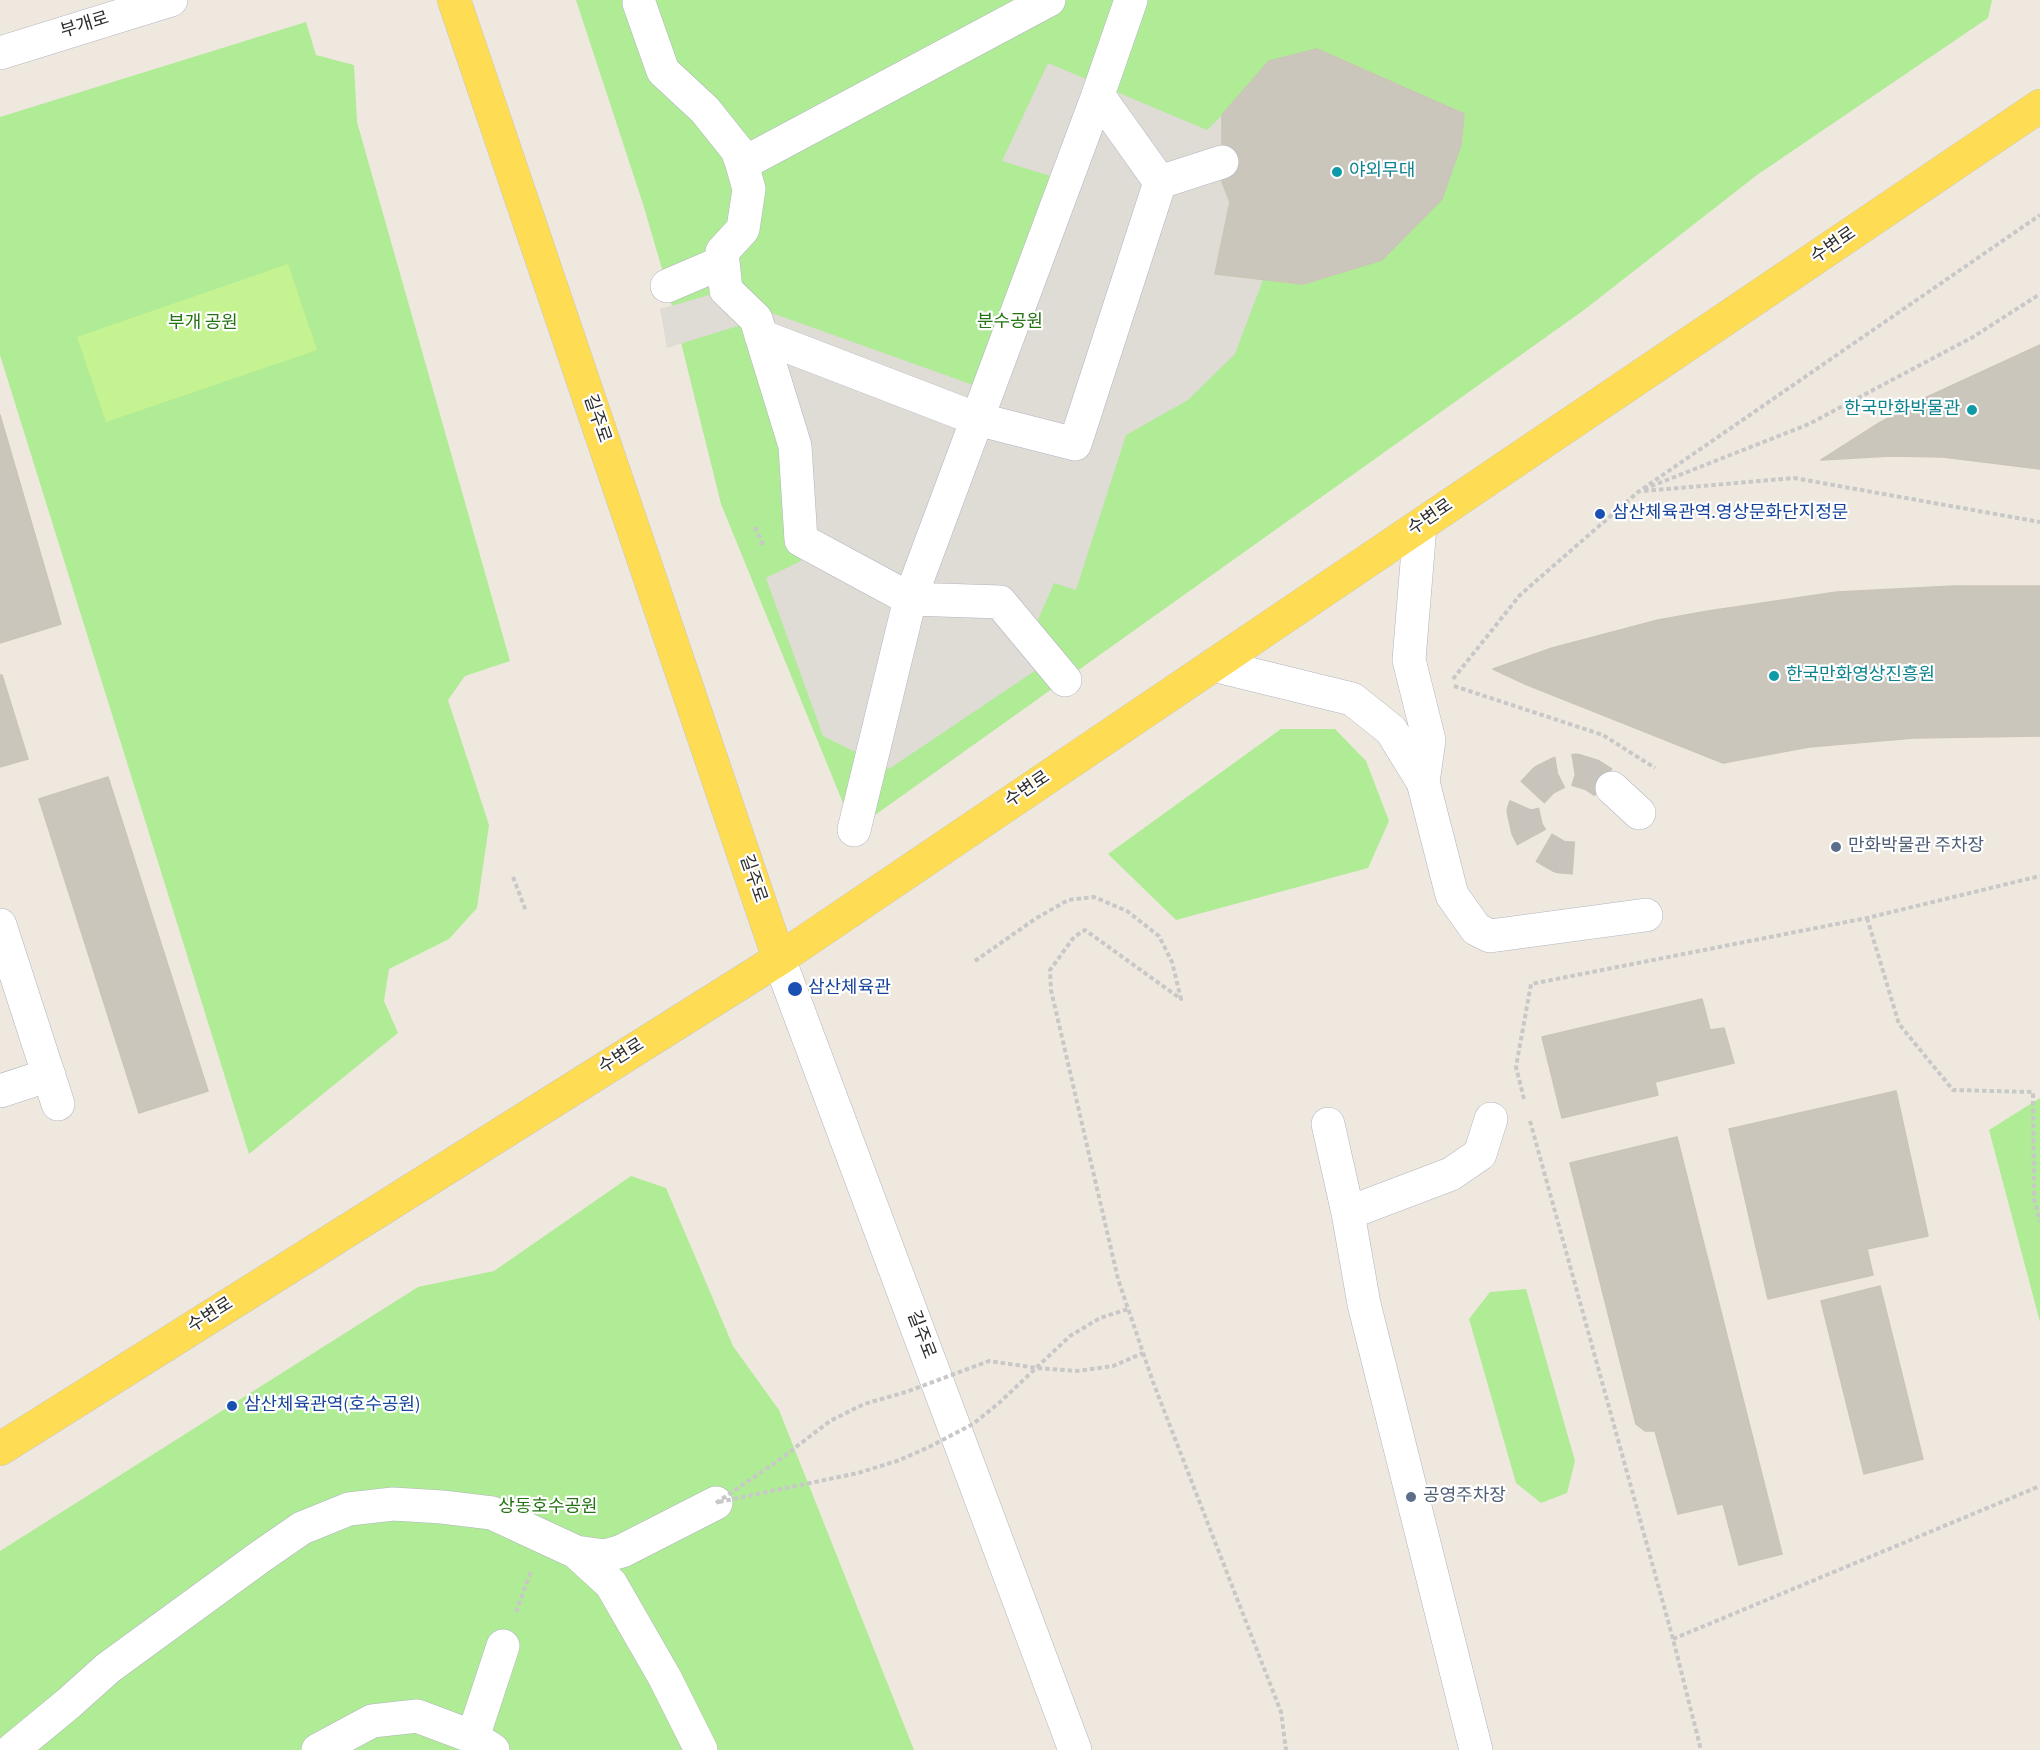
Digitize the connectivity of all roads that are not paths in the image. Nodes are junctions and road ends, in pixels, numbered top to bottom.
1 (171, 0) edge
2 (454, 0) edge
3 (999, 0) edge
4 (1049, 0) edge
5 (1131, 0) edge
6 (642, 1) edge
7 (985, 34) junction
8 (0, 53) edge
9 (1098, 95) junction
10 (2040, 106) edge
11 (1222, 162) dead end
12 (742, 164) junction
13 (1160, 182) junction
14 (723, 262) junction
15 (667, 286) dead end
16 (761, 336) junction
17 (977, 419) junction
18 (1420, 526) junction
19 (910, 599) junction
20 (1213, 665) junction
21 (1065, 680) dead end
22 (1423, 782) junction
23 (1612, 788) tunnel mouth
24 (1639, 813) dead end
25 (854, 830) dead end
26 (1646, 915) dead end
27 (0, 925) edge
28 (779, 959) junction
29 (0, 1092) edge
30 (1491, 1119) dead end
31 (1328, 1124) dead end
32 (1348, 1213) junction
33 (0, 1449) edge
34 (716, 1503) road end
35 (576, 1552) junction
36 (503, 1646) road end
37 (483, 1744) edge
38 (12, 1750) edge
39 (318, 1750) edge
40 (700, 1750) edge
41 (1075, 1750) edge
42 (1476, 1750) edge

1 - 8 street, 부개로
2 - 28 main road, 길주로
3 - 7 street
4 - 7 street
5 - 9 street
6 - 12 street
7 - 12 street
9 - 13 street
9 - 17 street
10 - 18 main road, 수변로
11 - 13 street
12 - 14 street
13 - 17 street
14 - 15 street
14 - 16 street
16 - 17 street
16 - 19 street
17 - 19 street
18 - 20 main road, 수변로
18 - 22 street
19 - 21 street
19 - 25 street
20 - 22 street
20 - 28 main road, 수변로
22 - 26 street
23 - 24 street
27 - 29 street
28 - 33 main road, 수변로
28 - 41 street, 길주로
30 - 32 street
31 - 32 street
32 - 42 street
34 - 35 street
35 - 38 street
35 - 40 street
36 - 37 street
37 - 39 street

